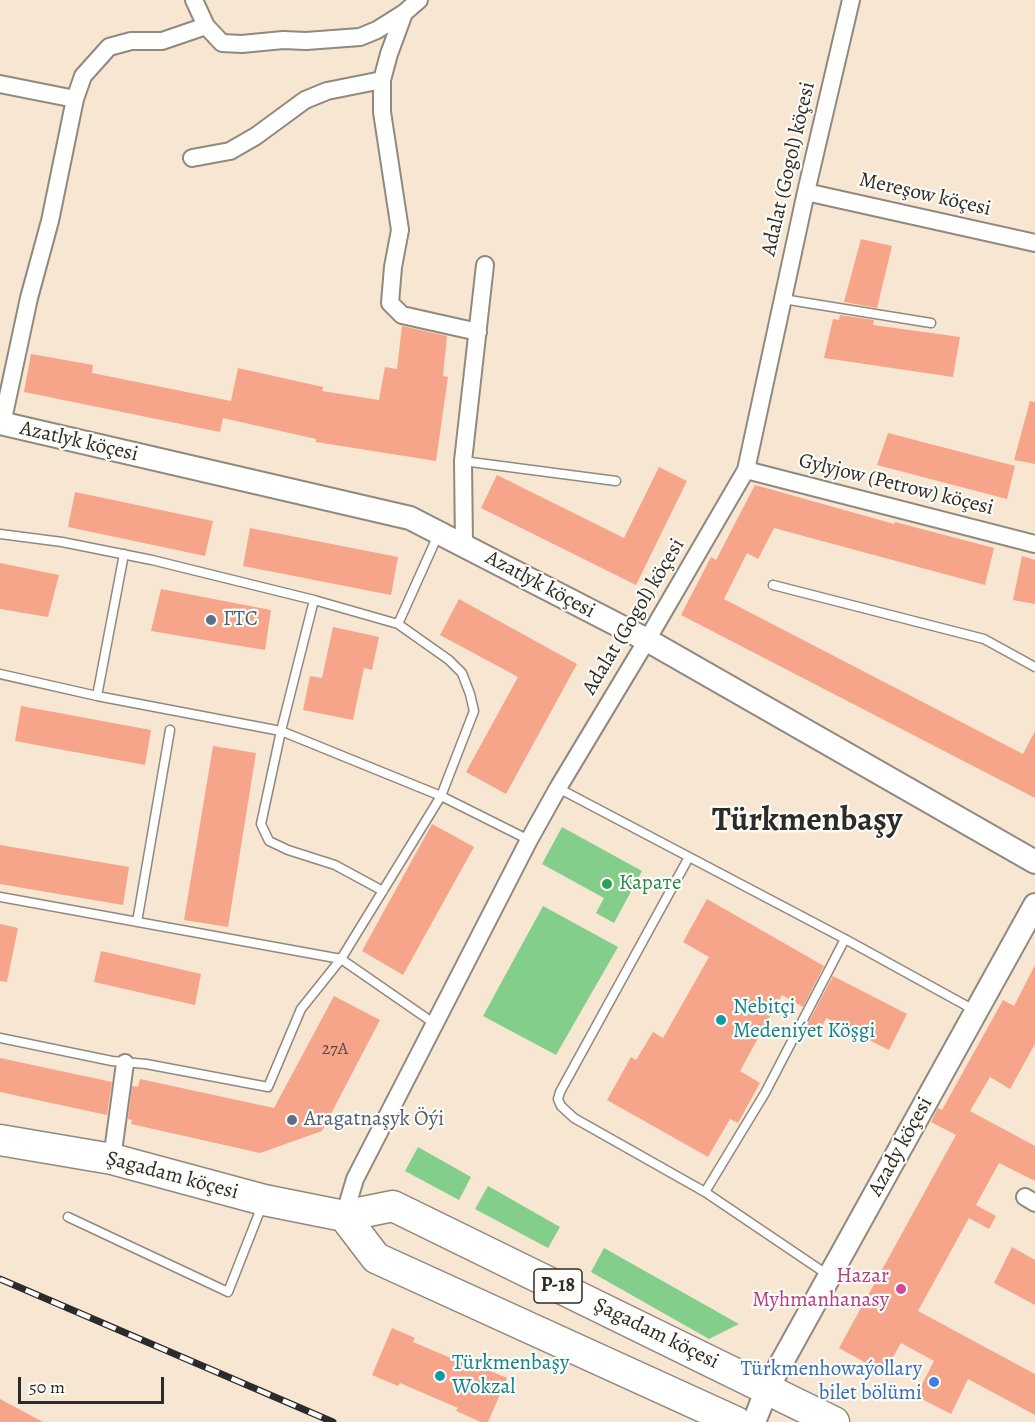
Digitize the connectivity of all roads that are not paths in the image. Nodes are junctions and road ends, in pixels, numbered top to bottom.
1 (194, 0) edge
2 (419, 0) edge
3 (851, 0) edge
4 (404, 13) junction
5 (206, 26) junction
6 (382, 80) junction
7 (0, 84) edge
8 (75, 99) junction
9 (192, 158) dead end
10 (806, 192) junction
11 (1035, 243) edge
12 (485, 265) dead end
13 (783, 299) junction
14 (931, 323) dead end
15 (478, 332) junction
16 (1, 423) edge
17 (463, 461) junction
18 (746, 470) junction
19 (616, 482) dead end
20 (440, 532) junction
21 (0, 534) edge
22 (1035, 544) edge
23 (465, 545) junction
24 (124, 554) junction
25 (773, 585) dead end
26 (314, 600) junction
27 (398, 624) junction
28 (647, 640) junction
29 (1035, 667) edge
30 (0, 674) edge
31 (97, 696) junction
32 (170, 730) dead end
33 (281, 731) junction
34 (558, 788) junction
35 (441, 796) junction
36 (529, 840) junction
37 (689, 857) junction
38 (1035, 862) edge
39 (383, 891) junction
40 (0, 897) edge
41 (1035, 905) edge
42 (137, 922) junction
43 (845, 939) junction
44 (341, 959) junction
45 (977, 1011) junction
46 (435, 1024) junction
47 (0, 1038) edge
48 (125, 1063) junction
49 (0, 1140) edge
50 (112, 1159) junction
51 (705, 1192) junction
52 (264, 1200) junction
53 (344, 1216) junction
54 (68, 1217) dead end
55 (829, 1275) junction
56 (767, 1389) junction
57 (736, 1422) edge
58 (754, 1422) edge
59 (834, 1422) edge

1 - 5 street
2 - 4 street
3 - 10 street, Adalat (Gogol) köçesi
4 - 5 street
4 - 6 street
5 - 8 street
6 - 9 street
6 - 15 street
7 - 8 street
8 - 16 street
10 - 11 street, Mereşow köçesi
10 - 13 street, Adalat (Gogol) köçesi
12 - 15 street
13 - 14 lane
13 - 18 street, Adalat (Gogol) köçesi
15 - 17 street
16 - 20 street, Azatlyk köçesi
17 - 19 lane
17 - 23 street
18 - 22 street, Gylyjow (Petrow) köçesi
18 - 28 street, Adalat (Gogol) köçesi
20 - 23 street, Azatlyk köçesi
20 - 27 lane
21 - 24 lane
23 - 28 street, Azatlyk köçesi
24 - 26 lane
24 - 31 lane
25 - 29 lane
26 - 27 lane
26 - 33 lane
27 - 35 lane
28 - 34 street, Adalat (Gogol) köçesi
28 - 38 street, Azatlyk köçesi
30 - 31 lane
31 - 33 lane
32 - 42 lane
33 - 35 lane
33 - 39 lane
34 - 36 street, Adalat (Gogol) köçesi
34 - 37 lane
35 - 36 lane
35 - 39 lane
36 - 46 street, Adalat (Gogol) köçesi
37 - 43 lane
37 - 51 lane
39 - 44 lane
40 - 42 lane
41 - 45 street, Azady köçesi
42 - 44 lane
43 - 45 lane
43 - 51 lane
44 - 46 lane
44 - 48 lane
45 - 55 street, Azady köçesi
46 - 53 street, Adalat (Gogol) köçesi
47 - 48 lane
48 - 50 street
49 - 50 highway, Şagadam köçesi / P-18
50 - 52 highway, Şagadam köçesi / P-18
51 - 55 lane
52 - 53 highway, Şagadam köçesi / P-18
52 - 54 lane
53 - 56 highway, Şagadam köçesi / P-18
53 - 57 highway, P-18
55 - 56 street, Azady köçesi
56 - 58 street, Azady köçesi
56 - 59 highway, Şagadam köçesi / P-18

